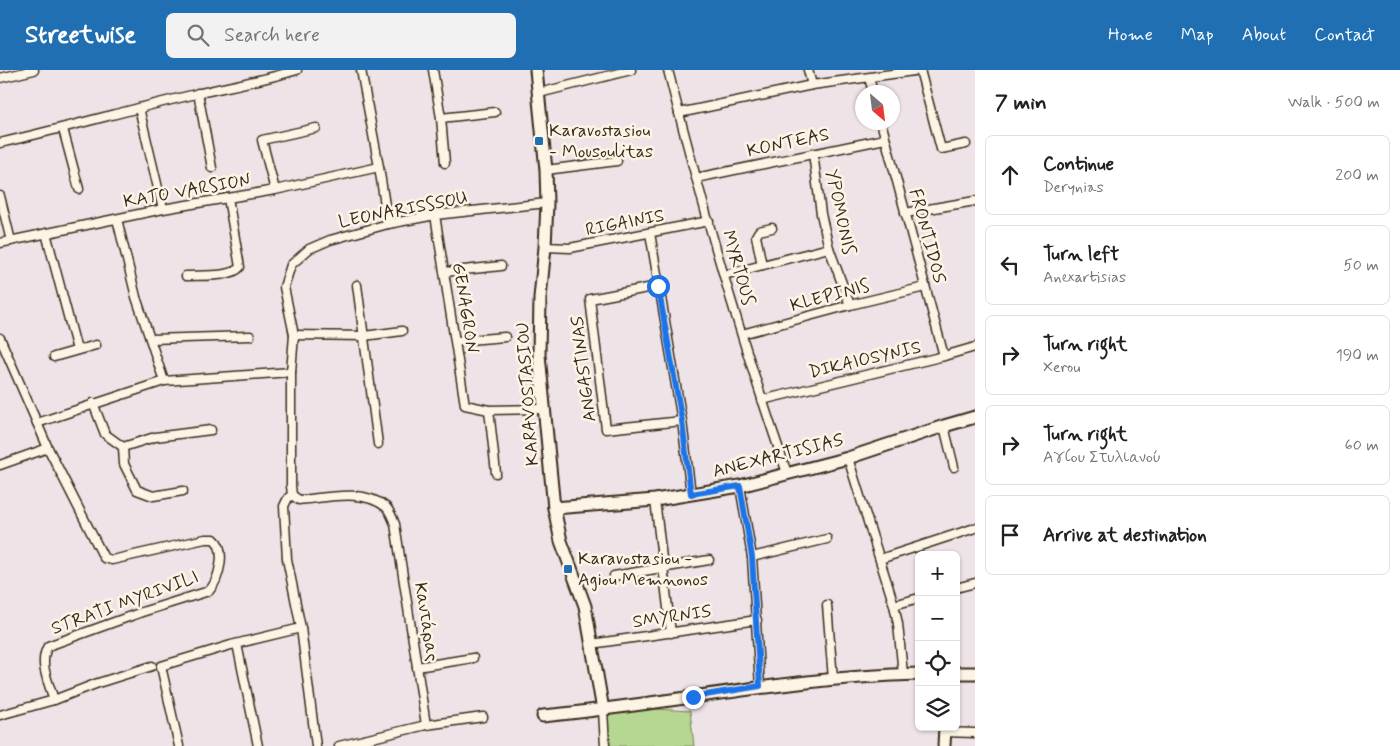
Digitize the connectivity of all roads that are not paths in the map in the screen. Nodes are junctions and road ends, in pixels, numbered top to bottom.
1 (34, 70) edge
2 (297, 70) edge
3 (361, 70) edge
4 (433, 70) edge
5 (536, 70) edge
6 (631, 70) edge
7 (668, 70) edge
8 (808, 70) edge
9 (921, 70) edge
10 (603, 74) edge
11 (0, 78) edge
12 (869, 78) junction
13 (812, 85) junction
14 (871, 85) edge
15 (198, 93) junction
16 (539, 93) junction
17 (139, 108) junction
18 (495, 112) dead end
19 (679, 113) junction
20 (441, 118) junction
21 (316, 128) dead end
22 (63, 129) junction
23 (883, 130) edge
24 (885, 139) junction
25 (0, 143) edge
26 (966, 144) dead end
27 (813, 153) junction
28 (617, 161) dead end
29 (445, 163) dead end
30 (379, 167) junction
31 (212, 168) dead end
32 (546, 170) junction
33 (696, 178) junction
34 (79, 189) dead end
35 (275, 190) junction
36 (0, 196) edge
37 (228, 198) junction
38 (547, 203) junction
39 (975, 203) edge
40 (164, 209) junction
41 (905, 213) junction
42 (435, 215) junction
43 (117, 219) junction
44 (709, 221) junction
45 (388, 224) junction
46 (772, 228) dead end
47 (46, 233) junction
48 (650, 233) junction
49 (11, 241) junction
50 (0, 243) edge
51 (545, 247) junction
52 (830, 248) junction
53 (762, 265) junction
54 (501, 266) dead end
55 (445, 272) junction
56 (724, 275) junction
57 (186, 276) dead end
58 (357, 286) dead end
59 (658, 286) junction
60 (925, 287) junction
61 (850, 305) junction
62 (402, 331) dead end
63 (742, 334) junction
64 (294, 335) junction
65 (250, 336) dead end
66 (364, 336) junction
67 (506, 337) dead end
68 (0, 338) edge
69 (151, 339) junction
70 (456, 341) junction
71 (96, 345) dead end
72 (975, 347) edge
73 (77, 350) junction
74 (944, 356) junction
75 (54, 357) dead end
76 (291, 372) junction
77 (164, 381) junction
78 (762, 400) junction
79 (93, 403) junction
80 (544, 409) junction
81 (489, 410) junction
82 (975, 417) edge
83 (682, 421) junction
84 (37, 423) junction
85 (944, 426) junction
86 (211, 430) dead end
87 (378, 444) dead end
88 (123, 447) junction
89 (48, 448) junction
90 (848, 458) junction
91 (0, 466) edge
92 (954, 467) dead end
93 (496, 473) dead end
94 (787, 473) junction
95 (740, 486) junction
96 (183, 491) dead end
97 (691, 494) junction
98 (292, 495) junction
99 (655, 500) junction
100 (554, 508) junction
101 (975, 528) edge
102 (827, 539) dead end
103 (752, 557) junction
104 (880, 559) junction
105 (709, 560) dead end
106 (663, 568) junction
107 (614, 576) dead end
108 (975, 583) edge
109 (960, 587) edge
110 (915, 599) edge
111 (827, 605) dead end
112 (894, 605) junction
113 (756, 620) junction
114 (301, 628) junction
115 (671, 633) junction
116 (237, 644) junction
117 (591, 644) junction
118 (473, 658) dead end
119 (152, 666) dead end
120 (417, 667) junction
121 (960, 673) edge
122 (975, 673) edge
123 (903, 674) junction
124 (915, 674) edge
125 (833, 679) junction
126 (760, 686) junction
127 (54, 700) junction
128 (603, 710) junction
129 (0, 715) edge
130 (543, 716) dead end
131 (483, 717) dead end
132 (426, 725) junction
133 (945, 731) edge
134 (955, 731) edge
135 (975, 733) edge
136 (179, 746) edge
137 (258, 746) edge
138 (316, 746) edge
139 (339, 746) edge
140 (605, 746) edge
141 (944, 746) edge

1 - 11 street
2 - 15 street
3 - 30 street
4 - 20 street
5 - 16 street, KARAVOSTASIOU
6 - 10 street
7 - 19 street, MYRTOUS
8 - 13 street
9 - 12 street
9 - 26 street
10 - 16 street
12 - 13 street
12 - 14 street
13 - 19 street
15 - 17 street
15 - 31 street
16 - 32 street, KARAVOSTASIOU
17 - 22 street
17 - 40 street
18 - 20 street
19 - 33 street, MYRTOUS
20 - 29 street
21 - 35 street
22 - 25 street
22 - 34 street
23 - 24 street, FRONTIDOS
24 - 27 street, KONTEAS
24 - 41 street, FRONTIDOS
27 - 33 street, KONTEAS
27 - 52 street, YPOMONIS
28 - 32 street
30 - 35 street, KATO VARSION
30 - 45 street
32 - 38 street, KARAVOSTASIOU
33 - 44 street, MYRTOUS
35 - 37 street, KATO VARSION
36 - 49 street
37 - 40 street, KATO VARSION
37 - 57 street
38 - 42 street, LEONARISSSOU
38 - 51 street, KARAVOSTASIOU
39 - 41 street
40 - 43 street, KATO VARSION
41 - 60 street, FRONTIDOS
42 - 45 street, LEONARISSSOU
42 - 55 street, GENAGRON
43 - 47 street, KATO VARSION
43 - 69 street
44 - 48 street, RIGAINIS
44 - 56 street, MYRTOUS
45 - 64 street, LEONARISSSOU
46 - 53 street
47 - 49 street, KATO VARSION
47 - 73 street
48 - 51 street, RIGAINIS
48 - 59 street
49 - 50 street, KATO VARSION
51 - 80 street, KARAVOSTASIOU
52 - 53 street
52 - 61 street, YPOMONIS
53 - 56 street
54 - 55 street
55 - 70 street, GENAGRON
56 - 63 street, MYRTOUS
58 - 66 street
59 - 83 street
59 - 83 street, ANGASTINAS
60 - 61 street, KLEPINIS
60 - 74 street, FRONTIDOS
61 - 63 street, KLEPINIS
62 - 66 street
63 - 78 street, MYRTOUS
64 - 66 street
64 - 76 street, LEONARISSSOU
65 - 69 street
66 - 87 street
67 - 70 street
68 - 84 street
69 - 77 street
70 - 81 street, GENAGRON
71 - 73 street
72 - 74 street, DIKAIOSYNIS
73 - 75 street
74 - 78 street, DIKAIOSYNIS
76 - 77 street
76 - 98 street, LEONARISSSOU
77 - 79 street
78 - 94 street, MYRTOUS
79 - 84 street
79 - 88 street
80 - 81 street
80 - 100 street, KARAVOSTASIOU
81 - 93 street
82 - 85 street, ANEXARTISIAS
83 - 97 street
84 - 89 street
85 - 90 street, ANEXARTISIAS
85 - 92 street
86 - 88 street
88 - 96 street
89 - 91 street
89 - 127 street, STRATI MYRIVILI
90 - 94 street, ANEXARTISIAS
90 - 104 street
94 - 95 street, ANEXARTISIAS
95 - 97 street, ANEXARTISIAS
95 - 103 street
97 - 99 street, ANEXARTISIAS
98 - 114 street
98 - 120 street, Καντάρας
99 - 100 street, ANEXARTISIAS
99 - 106 street
100 - 117 street, KARAVOSTASIOU
101 - 104 street
102 - 103 street
103 - 113 street
104 - 112 street
105 - 106 street
106 - 107 street
106 - 115 street
108 - 109 street
110 - 112 street
111 - 125 street
112 - 123 street
113 - 115 street, SMYRNIS
113 - 126 street
114 - 116 street
114 - 138 street
115 - 117 street, SMYRNIS
116 - 136 street
116 - 137 street
117 - 128 street, KARAVOSTASIOU
118 - 120 street
119 - 127 street
120 - 132 street, Καντάρας
121 - 122 street
123 - 124 street
123 - 125 street
125 - 126 street
126 - 128 street
127 - 129 street
128 - 130 street
128 - 140 street
131 - 132 street
132 - 139 street
133 - 141 street
134 - 135 street

